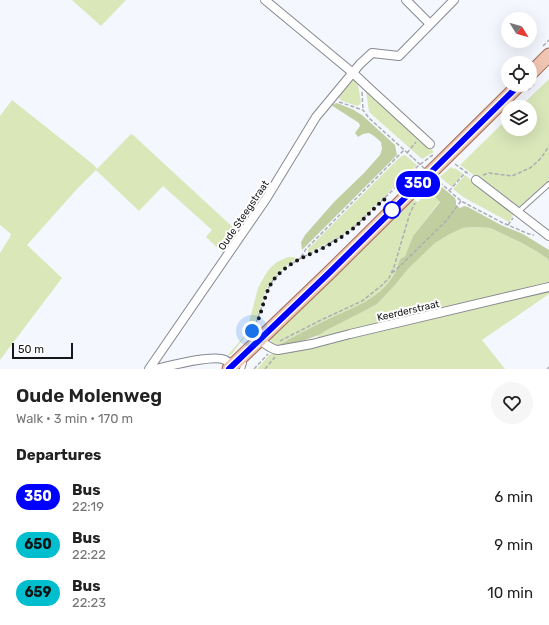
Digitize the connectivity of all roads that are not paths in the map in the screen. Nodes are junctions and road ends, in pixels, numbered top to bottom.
1 (265, 0) edge
2 (406, 0) edge
3 (454, 0) edge
4 (430, 24) junction
5 (549, 55) edge
6 (353, 72) junction
7 (537, 73) edge
8 (519, 92) edge
9 (430, 144) dead end
10 (477, 181) road end
11 (549, 184) edge
12 (518, 212) junction
13 (546, 234) edge
14 (549, 287) edge
15 (267, 342) junction
16 (236, 366) edge
17 (150, 369) edge
18 (156, 369) edge

1 - 6 street
2 - 4 street
3 - 4 street
4 - 6 street, Oude Steegstraat
5 - 7 main road
6 - 9 street
6 - 17 street, Oude Steegstraat
8 - 15 main road
10 - 12 street
11 - 12 lane
12 - 13 street
14 - 15 street, Keerderstraat
15 - 16 main road
16 - 18 street

